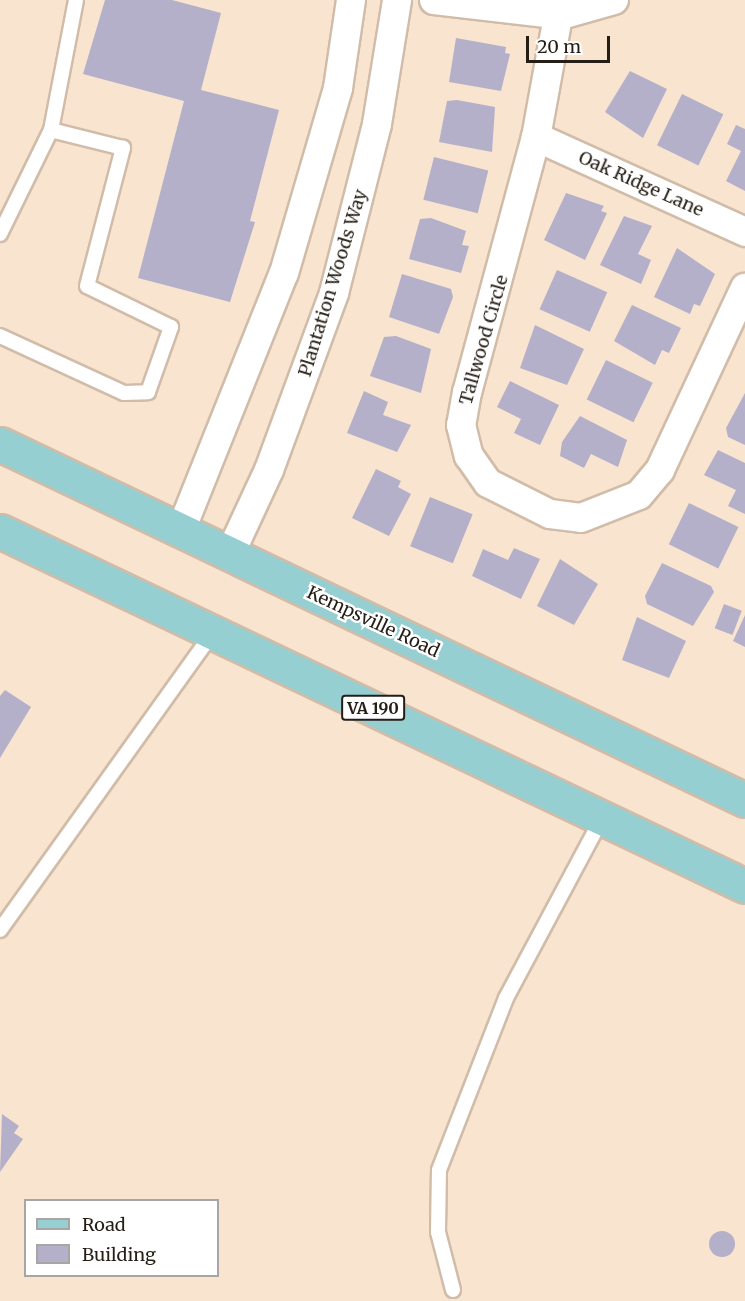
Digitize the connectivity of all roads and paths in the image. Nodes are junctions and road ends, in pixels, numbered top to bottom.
1 (76, 0) edge
2 (351, 0) edge
3 (397, 0) edge
4 (434, 0) edge
5 (614, 0) edge
6 (561, 7) edge
7 (51, 130) junction
8 (536, 137) junction
9 (745, 232) edge
10 (0, 234) edge
11 (745, 288) edge
12 (0, 336) edge
13 (0, 444) edge
14 (181, 530) junction
15 (0, 531) edge
16 (230, 554) junction
17 (213, 633) junction
18 (745, 800) edge
19 (602, 818) junction
20 (745, 886) edge
21 (0, 930) edge
22 (453, 1290) dead end

1 - 7 lane
2 - 14 street
3 - 16 street, Plantation Woods Way
4 - 6 street
5 - 6 street
6 - 8 street, Tallwood Circle
7 - 10 lane
7 - 12 lane
8 - 9 street, Oak Ridge Lane
8 - 11 street, Tallwood Circle
13 - 14 main road, Kempsville Road
14 - 16 main road, Kempsville Road
15 - 17 main road, VA 190
16 - 18 main road, Kempsville Road
17 - 19 main road, VA 190
17 - 21 lane
19 - 20 main road, VA 190
19 - 22 lane

